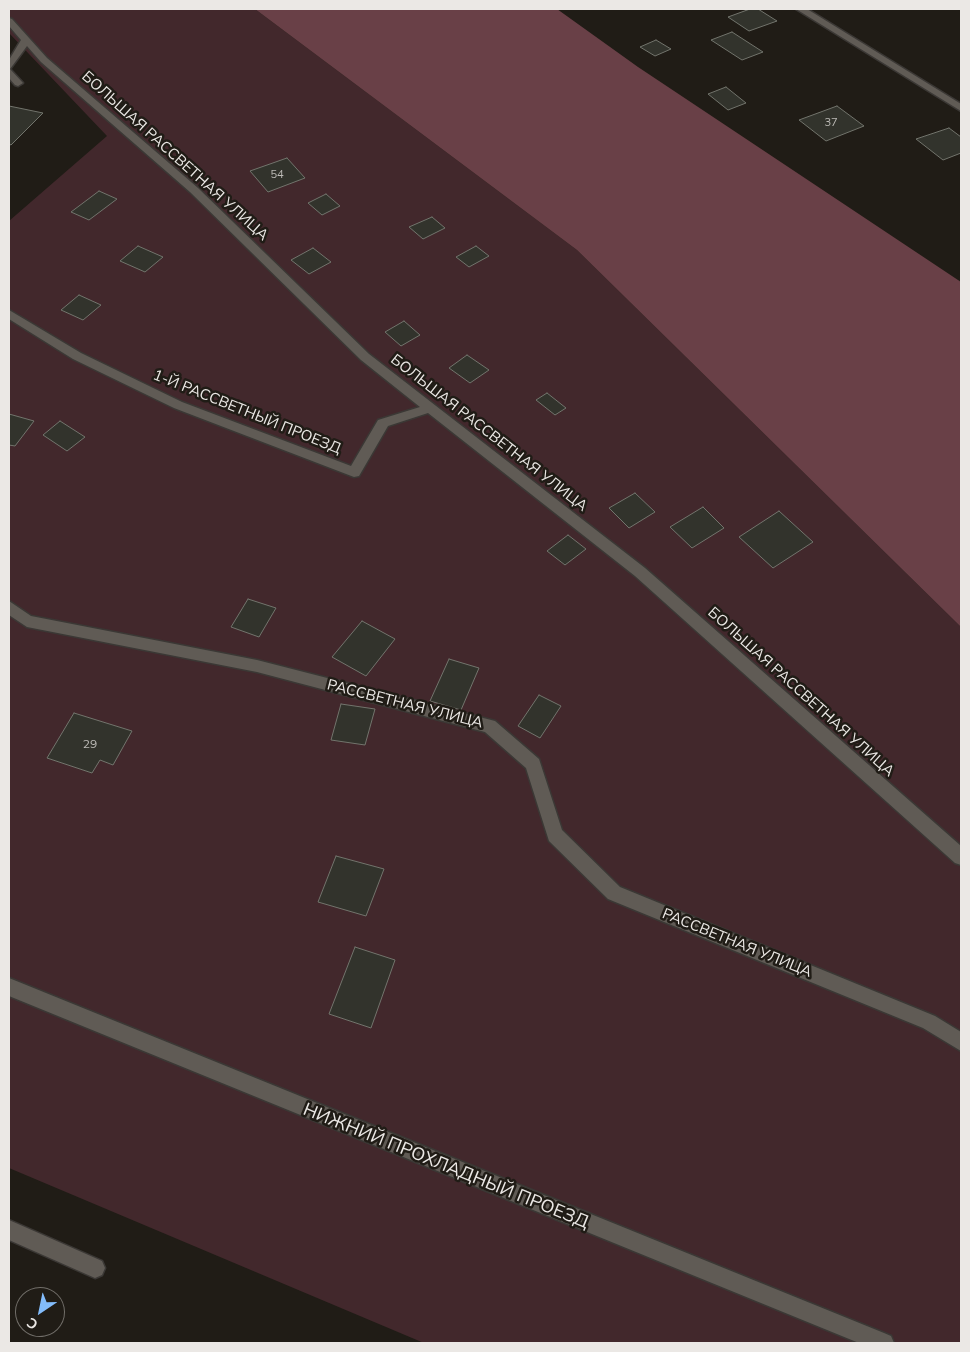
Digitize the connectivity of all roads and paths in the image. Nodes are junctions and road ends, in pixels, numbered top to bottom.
1 (801, 9) edge
2 (9, 21) edge
3 (26, 40) junction
4 (9, 66) edge
5 (9, 72) edge
6 (18, 83) dead end
7 (961, 108) edge
8 (9, 314) edge
9 (430, 408) junction
10 (9, 607) edge
11 (961, 856) edge
12 (9, 987) edge
13 (961, 1042) edge
14 (9, 1230) edge
15 (95, 1268) dead end
16 (884, 1343) edge

1 - 7 street
2 - 3 street, БОЛЬШАЯ РАССВЕТНАЯ УЛИЦА
3 - 4 street
3 - 9 street, БОЛЬШАЯ РАССВЕТНАЯ УЛИЦА
5 - 6 street
8 - 9 street, 1-Й РАССВЕТНЫЙ ПРОЕЗД
9 - 11 street, БОЛЬШАЯ РАССВЕТНАЯ УЛИЦА
10 - 13 street, РАССВЕТНАЯ УЛИЦА
12 - 16 street, НИЖНИЙ ПРОХЛАДНЫЙ ПРОЕЗД
14 - 15 street

